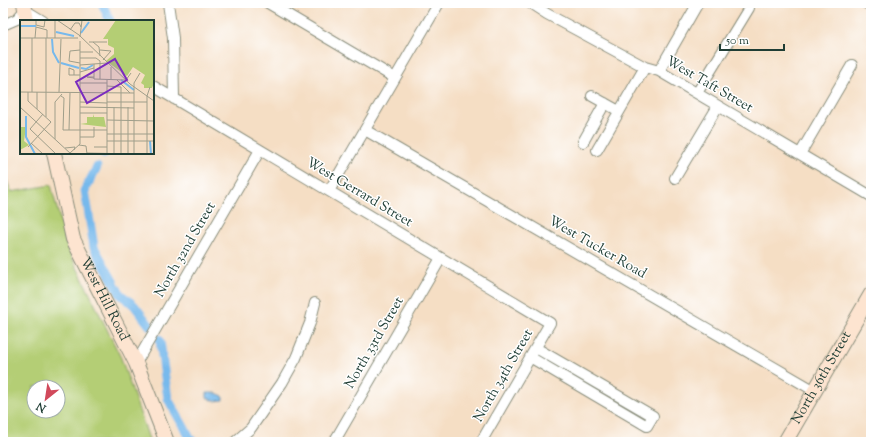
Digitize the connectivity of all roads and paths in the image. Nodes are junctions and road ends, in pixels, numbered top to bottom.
1 (168, 3) edge
2 (268, 3) edge
3 (439, 3) edge
4 (530, 3) edge
5 (698, 3) edge
6 (866, 3) edge
7 (871, 6) edge
8 (749, 8) dead end
9 (25, 11) edge
10 (41, 20) edge
11 (3, 25) edge
12 (852, 65) dead end
13 (645, 67) junction
14 (659, 71) junction
15 (395, 78) junction
16 (154, 87) edge
17 (697, 93) junction
18 (592, 96) dead end
19 (174, 99) junction
20 (605, 103) junction
21 (718, 106) junction
22 (620, 111) junction
23 (365, 130) junction
24 (583, 142) dead end
25 (260, 150) junction
26 (597, 150) dead end
27 (54, 154) edge
28 (800, 154) junction
29 (675, 178) dead end
30 (329, 191) junction
31 (871, 196) edge
32 (441, 258) junction
33 (871, 294) edge
34 (315, 303) dead end
35 (550, 323) joint
36 (536, 348) junction
37 (530, 357) junction
38 (136, 363) junction
39 (815, 390) junction
40 (167, 442) edge
41 (235, 442) edge
42 (334, 442) edge
43 (481, 442) edge
44 (785, 442) edge

1 - 19 street
2 - 15 street
3 - 15 street
4 - 13 street, West Taft Street
5 - 14 street
6 - 7 street
8 - 17 street
9 - 10 street
9 - 11 street
12 - 28 street
13 - 14 street, West Taft Street
13 - 22 street
14 - 17 street, West Taft Street
15 - 23 street
16 - 19 street, West Gerrard Street
17 - 21 street, West Taft Street
18 - 20 street
19 - 25 street, West Gerrard Street
20 - 22 street
20 - 24 street
21 - 28 street, West Taft Street
21 - 29 street
22 - 26 street
23 - 30 street
23 - 39 street, West Tucker Road
25 - 30 street, West Gerrard Street
25 - 38 street, North 32nd Street
27 - 38 street, West Hill Road
28 - 31 street, West Taft Street
30 - 32 street, West Gerrard Street
32 - 35 street, West Gerrard Street
32 - 42 street, North 33rd Street
33 - 39 street, North 36th Street
34 - 41 street
35 - 36 street, North 34th Street
36 - 37 street, North 34th Street
36 - 37 street
37 - 43 street, North 34th Street
38 - 40 street, West Hill Road
39 - 44 street, North 36th Street

